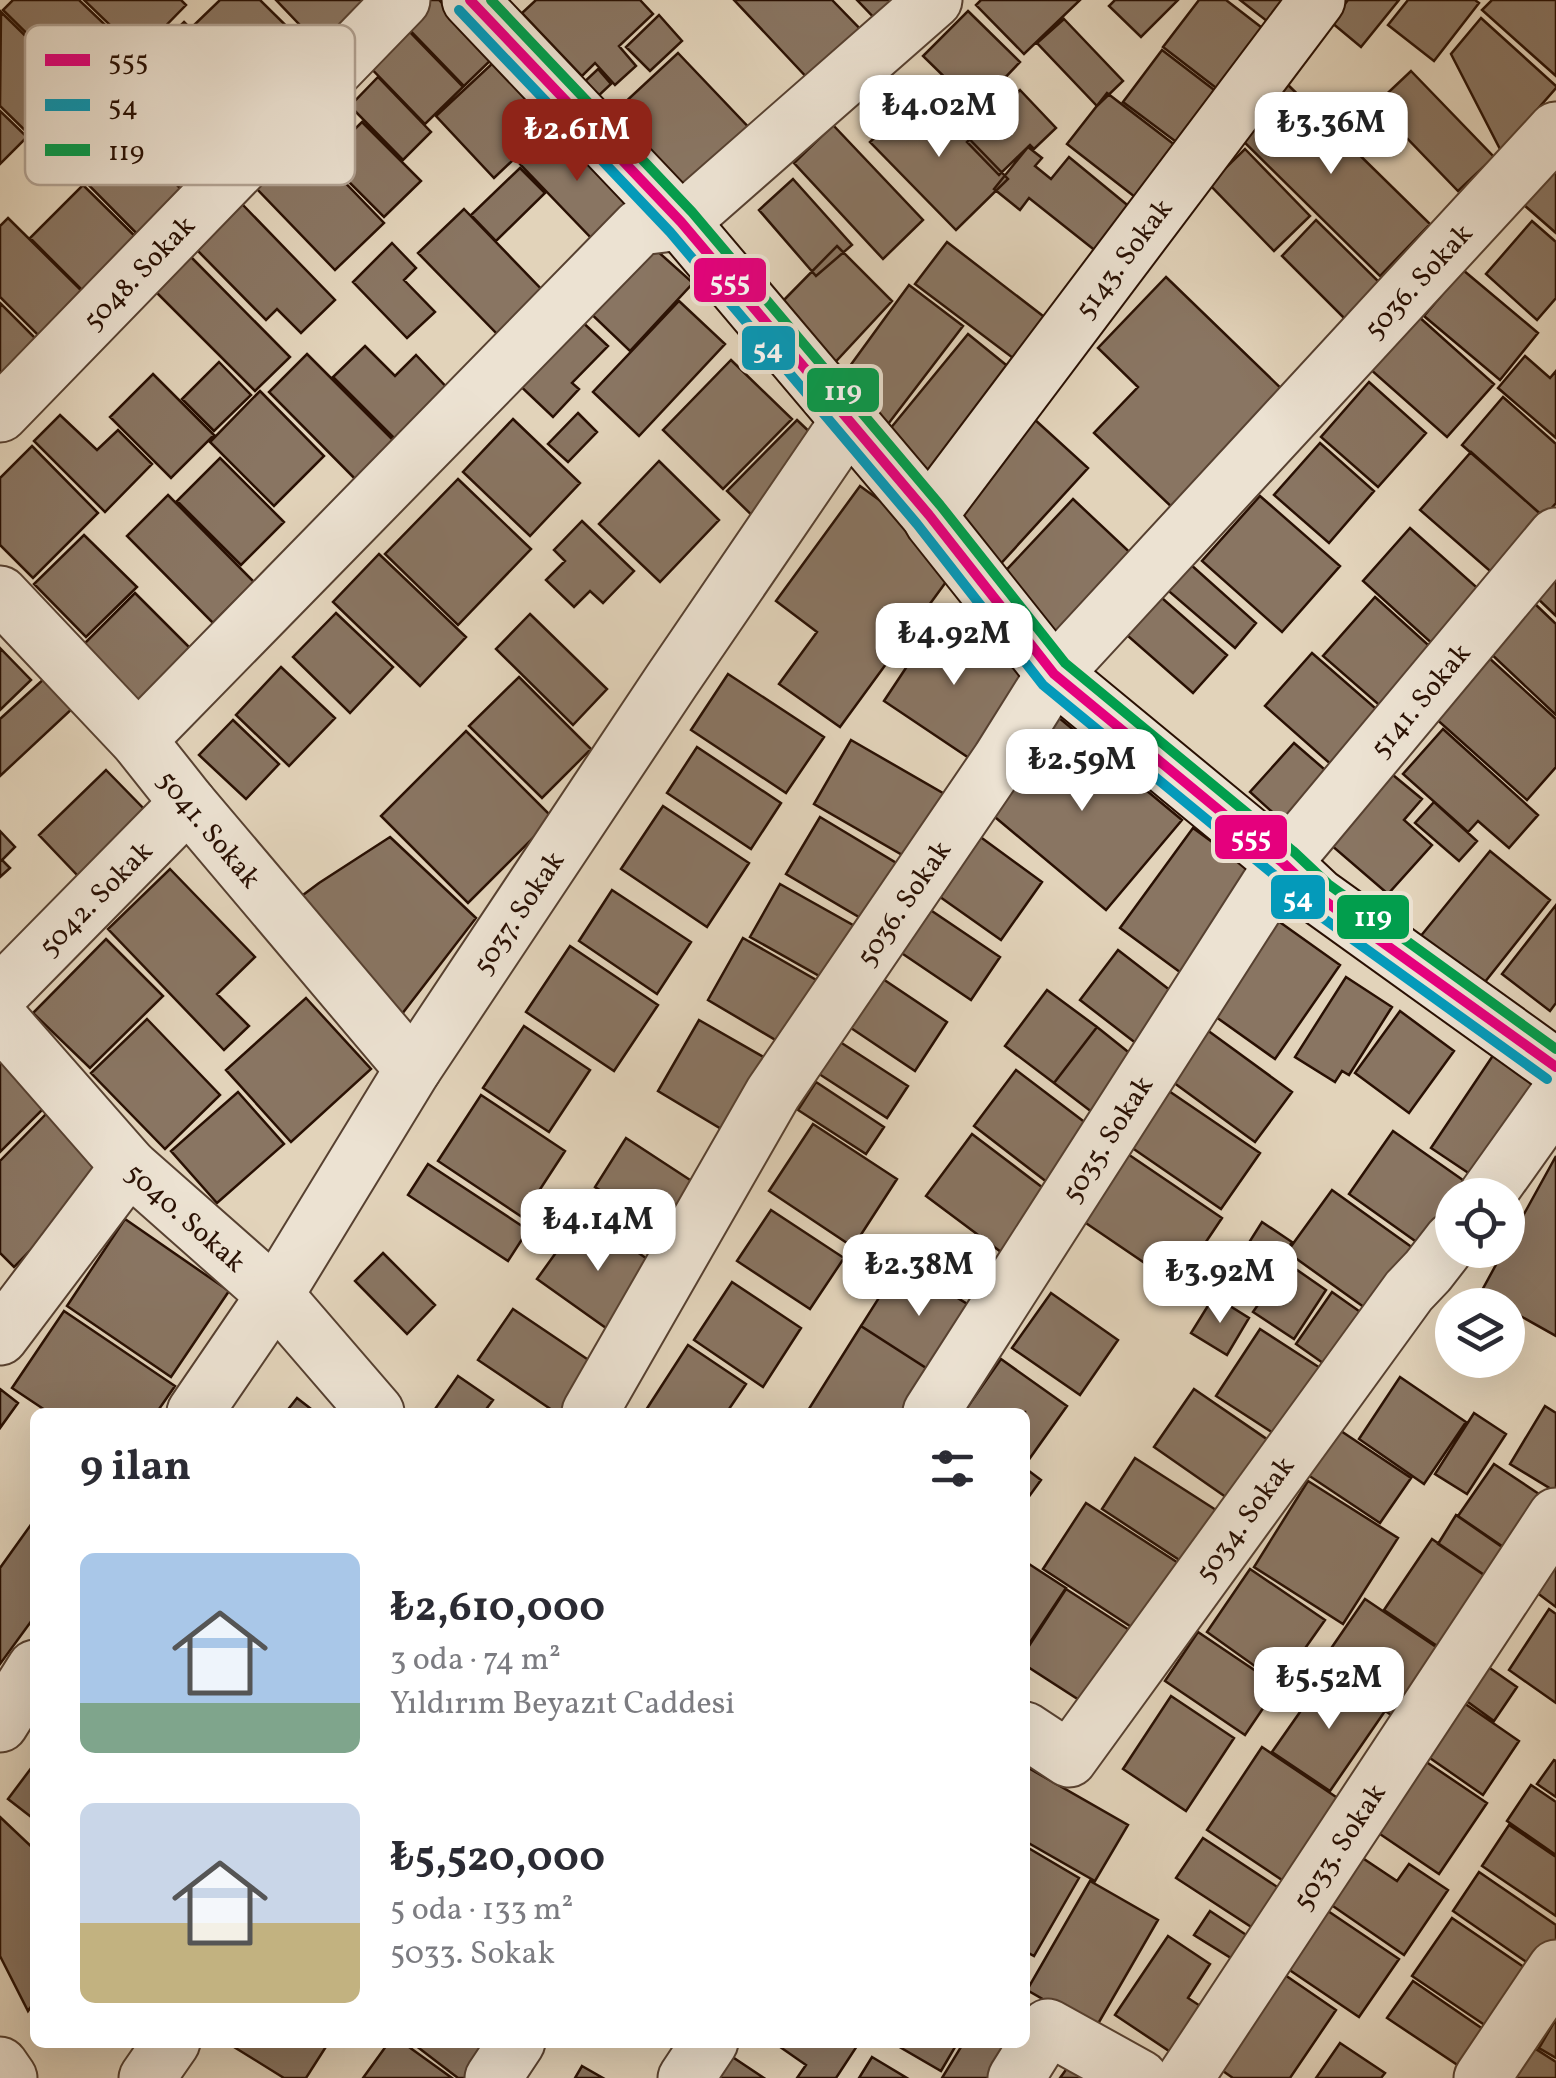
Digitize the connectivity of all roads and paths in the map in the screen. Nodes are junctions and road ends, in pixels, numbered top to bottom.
1 (402, 0) edge
2 (470, 0) edge
3 (934, 0) edge
4 (1318, 0) edge
5 (355, 48) edge
6 (1556, 130) edge
7 (222, 185) edge
8 (681, 222) junction
9 (0, 414) edge
10 (850, 419) junction
11 (930, 514) junction
12 (1556, 536) edge
13 (0, 594) edge
14 (1054, 674) junction
15 (138, 740) junction
16 (188, 803) junction
17 (1284, 864) junction
18 (0, 994) edge
19 (0, 1019) edge
20 (1552, 1062) edge
21 (413, 1069) junction
22 (129, 1166) junction
23 (1494, 1178) edge
24 (1435, 1260) edge
25 (276, 1295) junction
26 (0, 1337) edge
27 (198, 1408) edge
28 (373, 1408) edge
29 (592, 1408) edge
30 (933, 1408) edge
31 (1556, 1516) edge
32 (30, 1676) edge
33 (0, 1724) edge
34 (1030, 1733) edge
35 (1556, 1968) edge
36 (168, 2048) edge
37 (513, 2048) edge
38 (706, 2048) edge
39 (0, 2065) edge
40 (8, 2078) edge
41 (147, 2078) edge
42 (493, 2078) edge
43 (686, 2078) edge
44 (1016, 2078) edge
45 (1140, 2078) edge
46 (1184, 2078) edge
47 (1482, 2078) edge

1 - 5 street, 5048. Sokak
2 - 8 street
3 - 8 street
4 - 11 street, 5143. Sokak
6 - 14 street, 5036. Sokak
7 - 9 street, 5048. Sokak
8 - 10 street
8 - 15 street
10 - 11 street
10 - 21 street, 5037. Sokak
11 - 14 street
12 - 17 street, 5141. Sokak
13 - 15 street, 5041. Sokak
14 - 17 street
14 - 29 street, 5036. Sokak
15 - 16 street, 5041. Sokak
16 - 18 street, 5042. Sokak
16 - 21 street, 5041. Sokak
17 - 20 street
17 - 30 street, 5035. Sokak
19 - 22 street, 5040. Sokak
20 - 23 street
21 - 25 street, 5037. Sokak
22 - 25 street, 5040. Sokak
22 - 26 street
24 - 34 street, 5034. Sokak
25 - 27 street, 5037. Sokak
25 - 28 street, 5040. Sokak
31 - 46 street, 5033. Sokak
32 - 33 street
35 - 47 street
36 - 41 street
37 - 42 street
38 - 43 street
39 - 40 street
44 - 45 street

